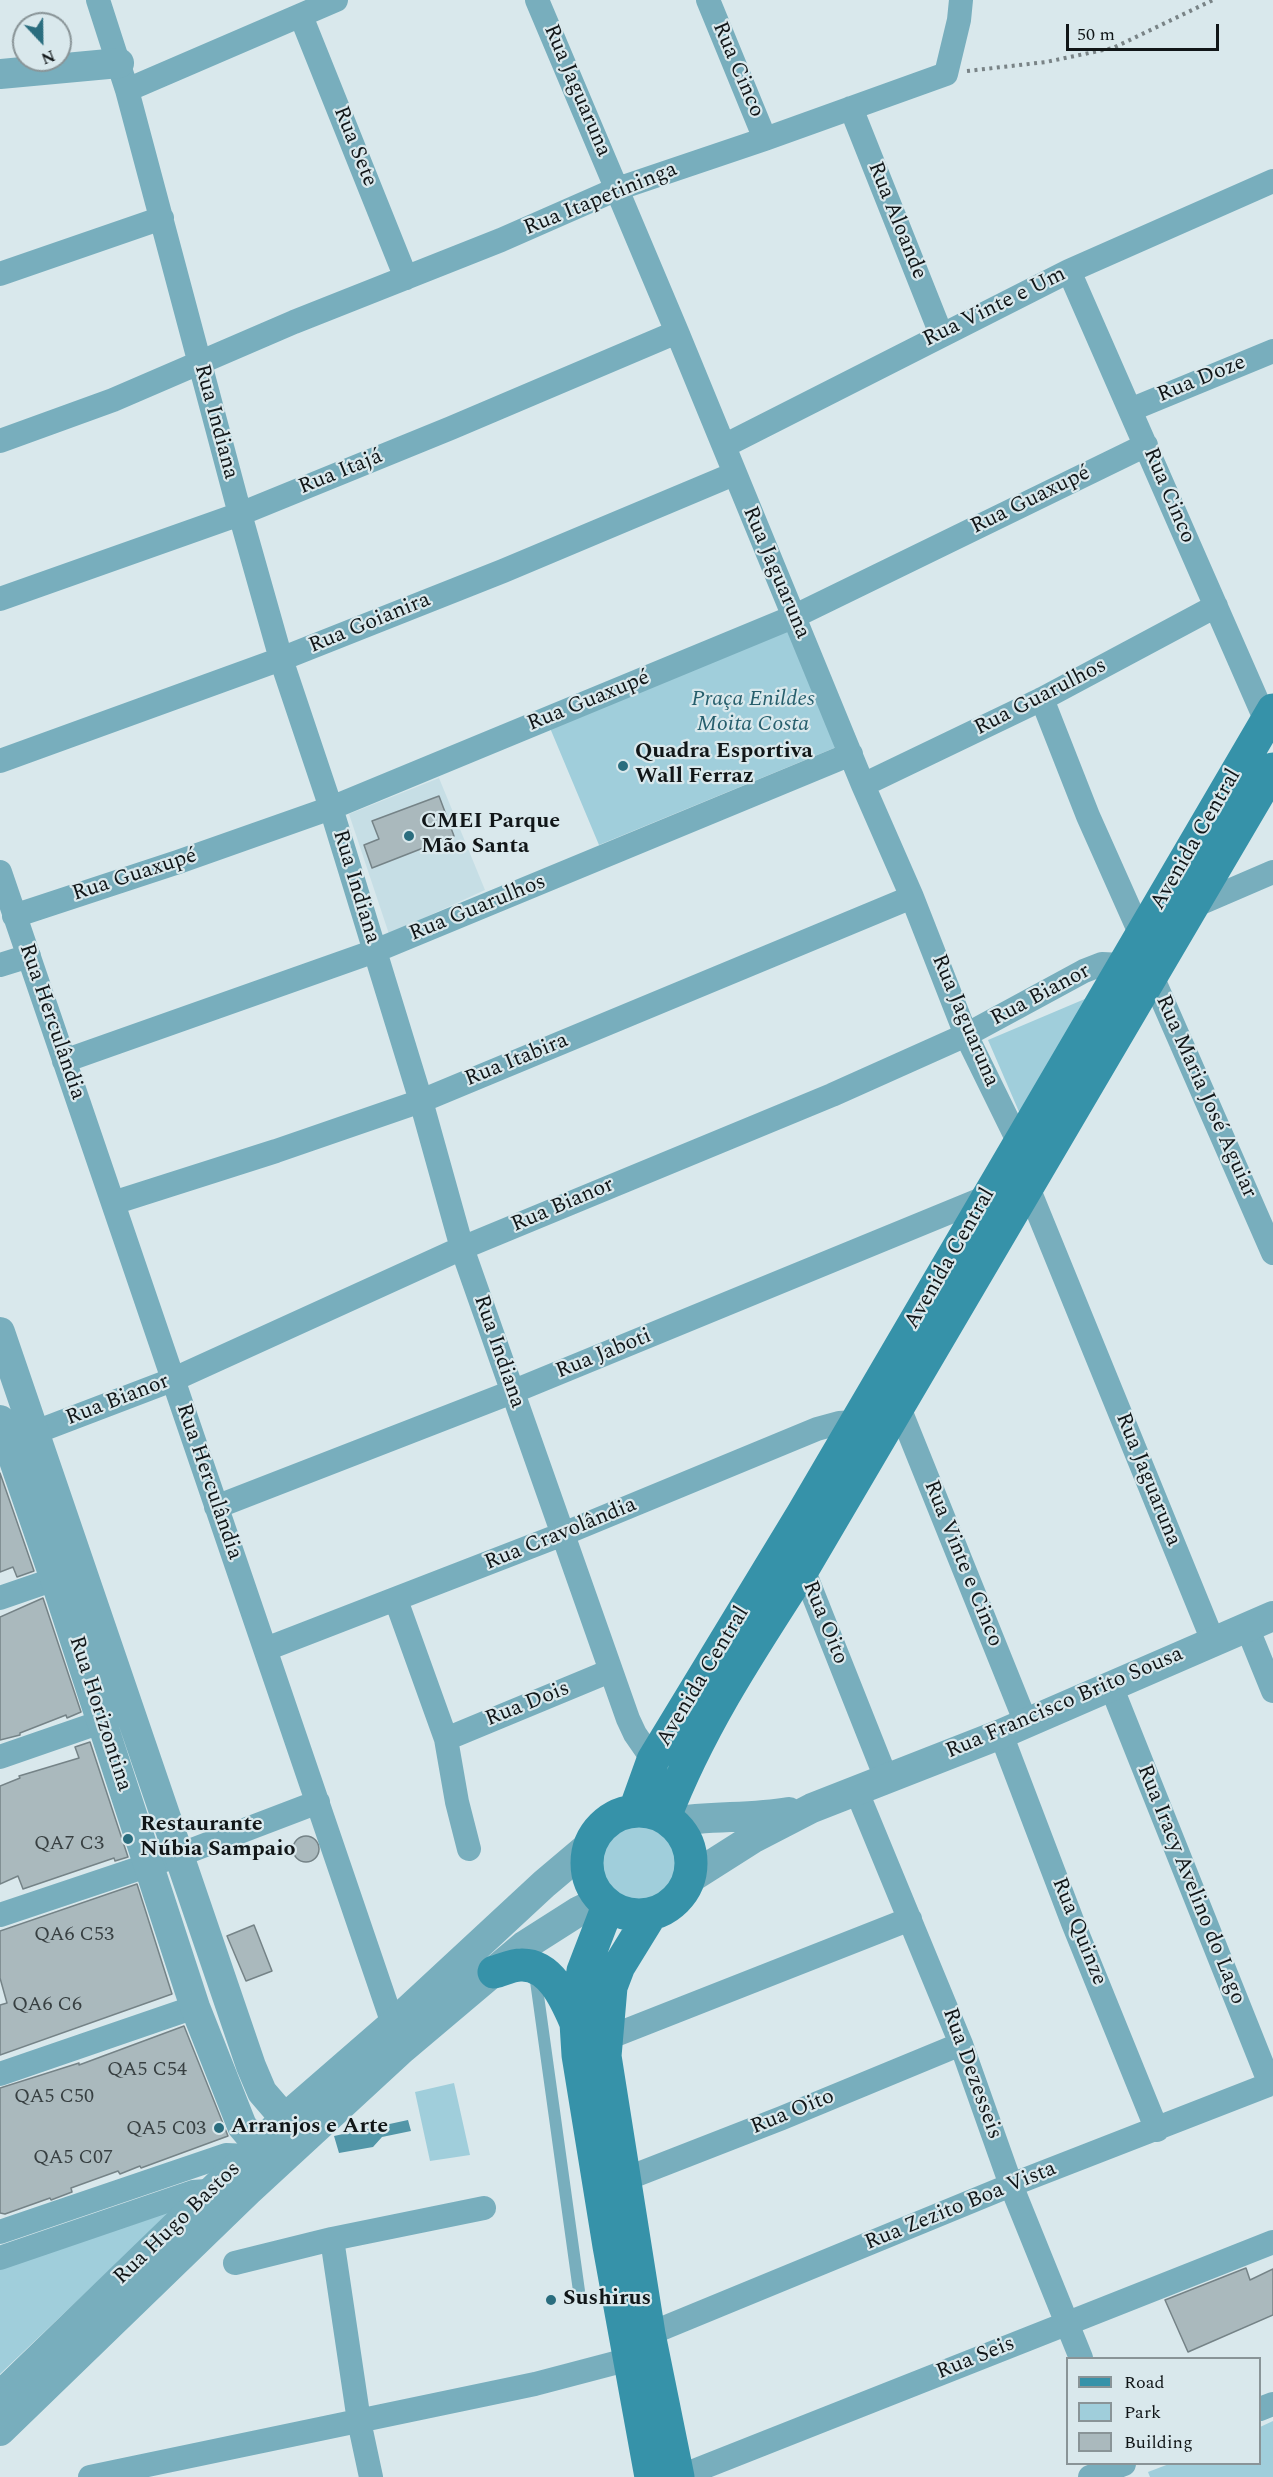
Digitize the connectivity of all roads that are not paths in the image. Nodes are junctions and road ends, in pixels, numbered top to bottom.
1 (98, 0) edge
2 (336, 0) edge
3 (537, 0) edge
4 (708, 0) edge
5 (961, 0) edge
6 (301, 16) junction
7 (72, 52) edge
8 (120, 66) junction
9 (0, 74) edge
10 (851, 108) junction
11 (765, 139) junction
12 (1273, 181) edge
13 (617, 189) junction
14 (162, 218) junction
15 (1069, 271) junction
16 (0, 274) edge
17 (406, 278) junction
18 (677, 332) junction
19 (941, 334) junction
20 (1273, 351) edge
21 (199, 364) junction
22 (1130, 410) junction
23 (0, 441) edge
24 (1146, 445) junction
25 (724, 446) junction
26 (734, 474) junction
27 (240, 514) junction
28 (0, 599) edge
29 (1216, 606) junction
30 (794, 617) junction
31 (281, 659) junction
32 (1042, 699) junction
33 (1270, 716) edge
34 (851, 754) junction
35 (0, 761) edge
36 (1273, 769) edge
37 (864, 785) junction
38 (331, 808) junction
39 (0, 872) edge
40 (1273, 872) edge
41 (912, 897) junction
42 (1194, 906) junction
43 (14, 916) junction
44 (1141, 935) junction
45 (375, 951) junction
46 (29, 956) junction
47 (0, 966) edge
48 (1137, 970) junction
49 (966, 1035) junction
50 (64, 1061) junction
51 (421, 1101) junction
52 (1019, 1143) junction
53 (1027, 1185) junction
54 (988, 1196) junction
55 (113, 1203) junction
56 (462, 1248) junction
57 (1273, 1253) edge
58 (0, 1332) edge
59 (172, 1380) junction
60 (512, 1392) junction
61 (898, 1405) junction
62 (855, 1422) junction
63 (11, 1435) edge
64 (216, 1507) junction
65 (816, 1520) junction
66 (563, 1534) junction
67 (803, 1569) junction
68 (55, 1579) junction
69 (0, 1598) edge
70 (396, 1600) junction
71 (1260, 1621) edge
72 (1213, 1641) junction
73 (266, 1649) junction
74 (610, 1671) junction
75 (1111, 1686) junction
76 (1273, 1691) edge
77 (101, 1722) junction
78 (1014, 1729) junction
79 (446, 1739) junction
80 (0, 1757) edge
81 (653, 1760) junction
82 (886, 1778) junction
83 (857, 1792) junction
84 (318, 1802) junction
85 (812, 1808) junction
86 (657, 1816) junction
87 (589, 1846) junction
88 (469, 1849) dead end
89 (179, 1855) junction
90 (148, 1865) junction
91 (689, 1879) junction
92 (605, 1903) junction
93 (651, 1914) junction
94 (0, 1916) edge
95 (910, 1919) junction
96 (534, 1967) junction
97 (494, 1972) junction
98 (195, 2007) junction
99 (576, 2023) junction
100 (393, 2024) junction
101 (605, 2039) junction
102 (961, 2044) junction
103 (0, 2074) edge
104 (1271, 2083) edge
105 (286, 2117) junction
106 (1157, 2130) junction
107 (265, 2164) junction
108 (623, 2180) junction
109 (1011, 2186) junction
110 (214, 2189) junction
111 (484, 2208) dead end
112 (0, 2232) edge
113 (332, 2239) junction
114 (1273, 2242) edge
115 (0, 2258) edge
116 (235, 2263) dead end
117 (579, 2291) dead end
118 (1066, 2324) junction
119 (640, 2346) junction
120 (1081, 2357) edge
121 (0, 2396) edge
122 (359, 2421) junction
123 (0, 2431) edge
124 (1120, 2465) edge
125 (90, 2477) edge
126 (371, 2477) edge
127 (651, 2477) edge
128 (678, 2477) edge
129 (1089, 2477) edge

1 - 8 street, Rua Indiana
2 - 6 street
3 - 13 street, Rua Jaguaruna
4 - 11 street, Rua Cinco
5 - 10 street, Rua Itapetininga
6 - 8 street
6 - 17 street, Rua Sete
7 - 8 street
8 - 9 street
8 - 14 street, Rua Indiana
10 - 11 street, Rua Itapetininga
10 - 19 street, Rua Aloande
11 - 13 street, Rua Itapetininga
12 - 15 street, Rua Vinte e Um
13 - 17 street, Rua Itapetininga
13 - 18 street, Rua Jaguaruna
14 - 16 street
14 - 21 street, Rua Indiana
15 - 19 street, Rua Vinte e Um
15 - 22 street, Rua Cinco
17 - 21 street, Rua Itapetininga
18 - 25 street, Rua Jaguaruna
18 - 27 street, Rua Itajá
19 - 25 street, Rua Vinte e Um
20 - 22 street, Rua Doze
21 - 23 street, Rua Itapetininga
21 - 27 street, Rua Indiana
22 - 24 street, Rua Cinco
24 - 29 street, Rua Cinco
24 - 30 street, Rua Guaxupé
25 - 26 street, Rua Jaguaruna
26 - 30 street, Rua Jaguaruna
26 - 31 street, Rua Goianira
27 - 28 street, Rua Itajá
27 - 31 street, Rua Indiana
29 - 32 street, Rua Guarulhos
29 - 33 street, Rua Cinco
30 - 34 street, Rua Jaguaruna
30 - 38 street, Rua Guaxupé
31 - 35 street, Rua Goianira
31 - 38 street, Rua Indiana
32 - 37 street, Rua Guarulhos
32 - 44 street
33 - 44 main road, Avenida Central
34 - 37 street, Rua Jaguaruna
34 - 45 street, Rua Guarulhos
36 - 42 main road, Avenida Central
37 - 41 street, Rua Jaguaruna
38 - 43 street, Rua Guaxupé
38 - 45 street, Rua Indiana
39 - 43 street, Rua Herculândia
40 - 42 street
41 - 49 street, Rua Jaguaruna
41 - 51 street, Rua Itabira
42 - 48 main road, Avenida Central
43 - 46 street, Rua Herculândia
44 - 48 main road, Avenida Central
45 - 50 street, Rua Guarulhos
45 - 51 street, Rua Indiana
46 - 47 street
46 - 50 street, Rua Herculândia
48 - 49 street, Rua Bianor
48 - 52 main road, Avenida Central
48 - 53 main road, Avenida Central
48 - 57 street, Rua Maria José Aguiar
49 - 52 street, Rua Jaguaruna
49 - 56 street, Rua Bianor
50 - 55 street, Rua Herculândia
51 - 55 street, Rua Itabira
51 - 56 street, Rua Indiana
52 - 54 main road, Avenida Central
53 - 61 main road, Avenida Central
53 - 72 street, Rua Jaguaruna
54 - 60 street, Rua Jaboti
54 - 62 main road, Avenida Central
55 - 59 street, Rua Herculândia
56 - 59 street, Rua Bianor
56 - 60 street, Rua Indiana
58 - 63 street, Rua Horizontina
59 - 63 street, Rua Bianor
59 - 64 street, Rua Herculândia
60 - 64 street, Rua Jaboti
60 - 66 street, Rua Indiana
61 - 65 main road, Avenida Central
61 - 78 street, Rua Vinte e Cinco
62 - 65 main road, Avenida Central
62 - 66 street, Rua Cravolândia
63 - 68 street, Rua Horizontina
63 - 89 street, Rua Horizontina
64 - 73 street, Rua Herculândia
65 - 67 main road, Avenida Central
65 - 81 main road, Avenida Central
66 - 70 street, Rua Cravolândia
66 - 74 street, Rua Indiana
67 - 82 street, Rua Oito
67 - 86 main road, Avenida Central
68 - 69 street
68 - 77 street, Rua Horizontina
70 - 73 street, Rua Cravolândia
70 - 79 street
71 - 72 street, Rua Francisco Brito Sousa
71 - 76 street
72 - 75 street, Rua Francisco Brito Sousa
73 - 84 street, Rua Herculândia
74 - 79 street, Rua Dois
74 - 81 street, Rua Indiana
75 - 78 street, Rua Francisco Brito Sousa
75 - 104 street, Rua Iracy Avelino do Lago
77 - 80 street
77 - 90 street, Rua Horizontina
78 - 82 street, Rua Francisco Brito Sousa
78 - 106 street, Rua Quinze
79 - 88 street
81 - 86 main road, Avenida Central
82 - 83 street, Rua Francisco Brito Sousa
83 - 85 street, Rua Francisco Brito Sousa
83 - 95 street, Rua Dezesseis
84 - 89 street
84 - 100 street, Rua Herculândia
85 - 86 street
85 - 91 street
86 - 87 main road
86 - 91 main road
87 - 92 main road
87 - 100 street, Rua Hugo Bastos
89 - 90 street
89 - 105 street, Rua Horizontina
90 - 94 street
90 - 98 street, Rua Horizontina
91 - 93 main road
92 - 93 main road
92 - 97 street
92 - 99 main road
93 - 101 main road
95 - 101 street
95 - 102 street, Rua Dezesseis
96 - 97 main road
96 - 99 main road
96 - 117 lane
97 - 107 street
98 - 103 street
98 - 107 street, Rua Horizontina
99 - 119 main road
100 - 105 street, Rua Hugo Bastos
101 - 108 main road
102 - 108 street, Rua Oito
102 - 109 street, Rua Dezesseis
104 - 106 street, Rua Zezito Boa Vista
105 - 107 street, Rua Hugo Bastos
106 - 109 street, Rua Zezito Boa Vista
107 - 110 street, Rua Hugo Bastos
107 - 112 street
107 - 123 street
108 - 119 main road
109 - 118 street, Rua Dezesseis
109 - 119 street, Rua Zezito Boa Vista
110 - 115 street
110 - 121 street, Rua Hugo Bastos
111 - 113 street
113 - 116 street
113 - 122 street
114 - 118 street, Rua Seis
118 - 120 street, Rua Dezesseis
118 - 128 street, Rua Seis
119 - 122 street, Rua Zezito Boa Vista
119 - 127 main road
119 - 128 main road
122 - 125 street, Rua Zezito Boa Vista
122 - 126 street
124 - 129 street

